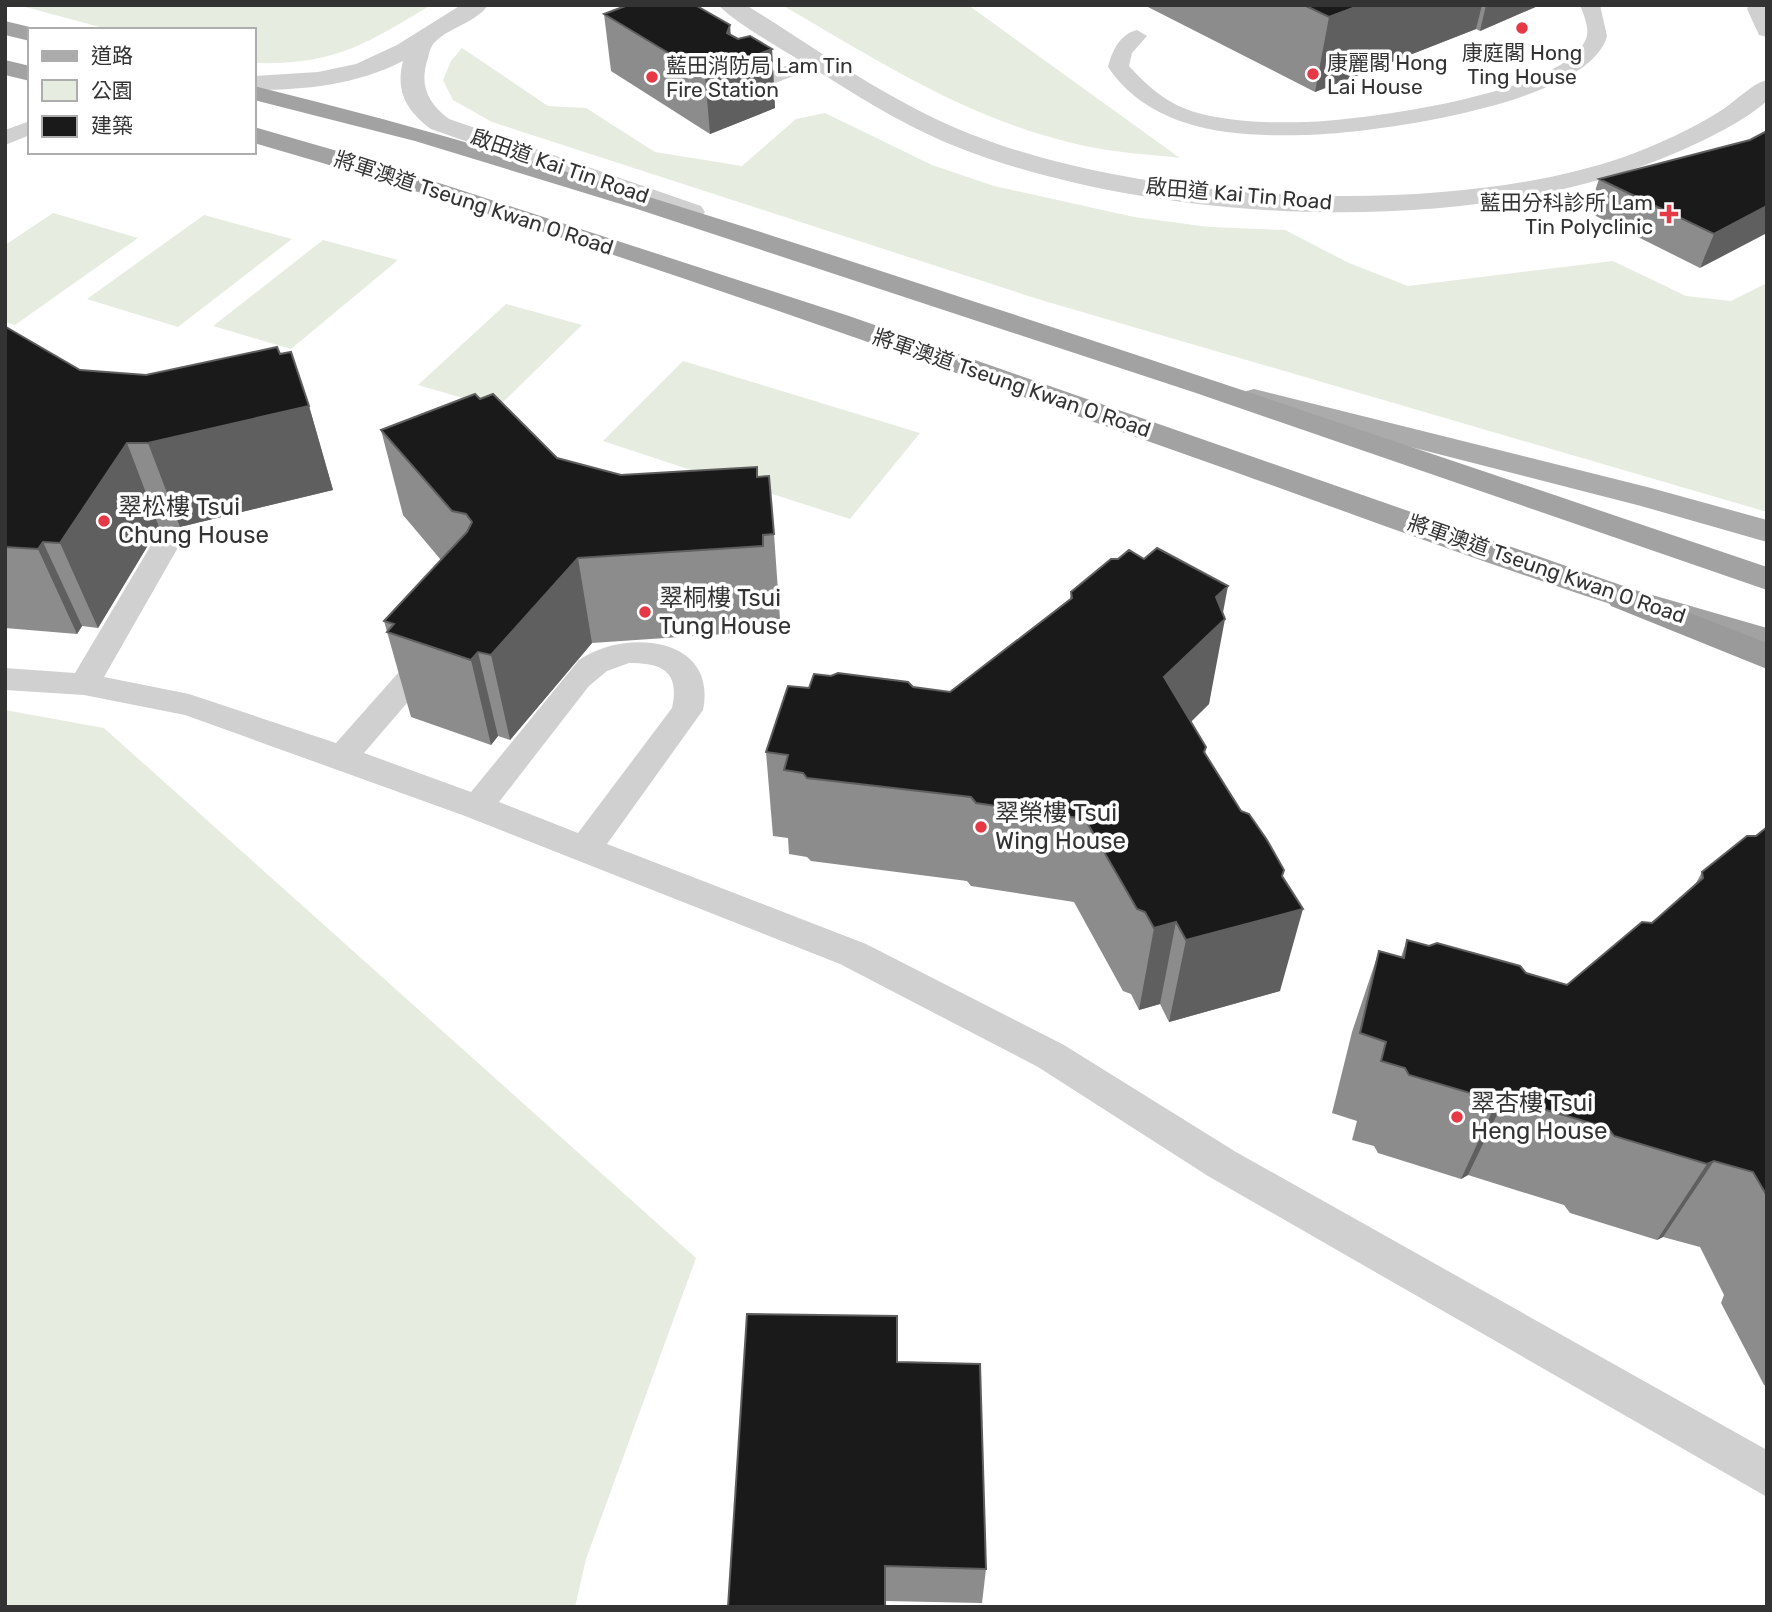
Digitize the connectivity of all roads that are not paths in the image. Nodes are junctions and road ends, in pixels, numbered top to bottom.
1 (477, 5) edge
2 (730, 5) edge
3 (1590, 5) edge
4 (5, 28) edge
5 (28, 34) edge
6 (425, 36) junction
7 (1137, 36) dead end
8 (817, 60) junction
9 (5, 67) edge
10 (28, 73) edge
11 (256, 83) edge
12 (743, 89) edge
13 (1765, 91) edge
14 (256, 94) edge
15 (28, 128) edge
16 (256, 136) edge
17 (5, 138) edge
18 (775, 245) junction
19 (1207, 387) junction
20 (1767, 531) edge
21 (170, 537) dead end
22 (1767, 579) edge
23 (1623, 598) junction
24 (455, 628) edge
25 (1767, 640) edge
26 (1767, 657) edge
27 (5, 679) edge
28 (84, 684) junction
29 (342, 757) junction
30 (477, 807) junction
31 (585, 848) junction
32 (1764, 1476) edge

1 - 6 street
2 - 8 street, 啟田道 Kai Tin Road
3 - 7 lane
4 - 5 highway
6 - 11 street
6 - 18 street, 啟田道 Kai Tin Road
8 - 12 lane
8 - 13 street, 啟田道 Kai Tin Road
9 - 10 highway
14 - 18 highway, 將軍澳道 Tseung Kwan O Road
15 - 17 lane
16 - 23 highway, 將軍澳道 Tseung Kwan O Road
18 - 19 highway, 將軍澳道 Tseung Kwan O Road
19 - 20 main road, 將軍澳道 Tseung Kwan O Road
19 - 22 highway, 將軍澳道 Tseung Kwan O Road
21 - 28 lane
23 - 25 highway, 將軍澳道 Tseung Kwan O Road
23 - 26 highway
24 - 29 lane
27 - 28 lane
28 - 29 lane
29 - 30 lane
30 - 31 lane
30 - 31 lane
31 - 32 lane

